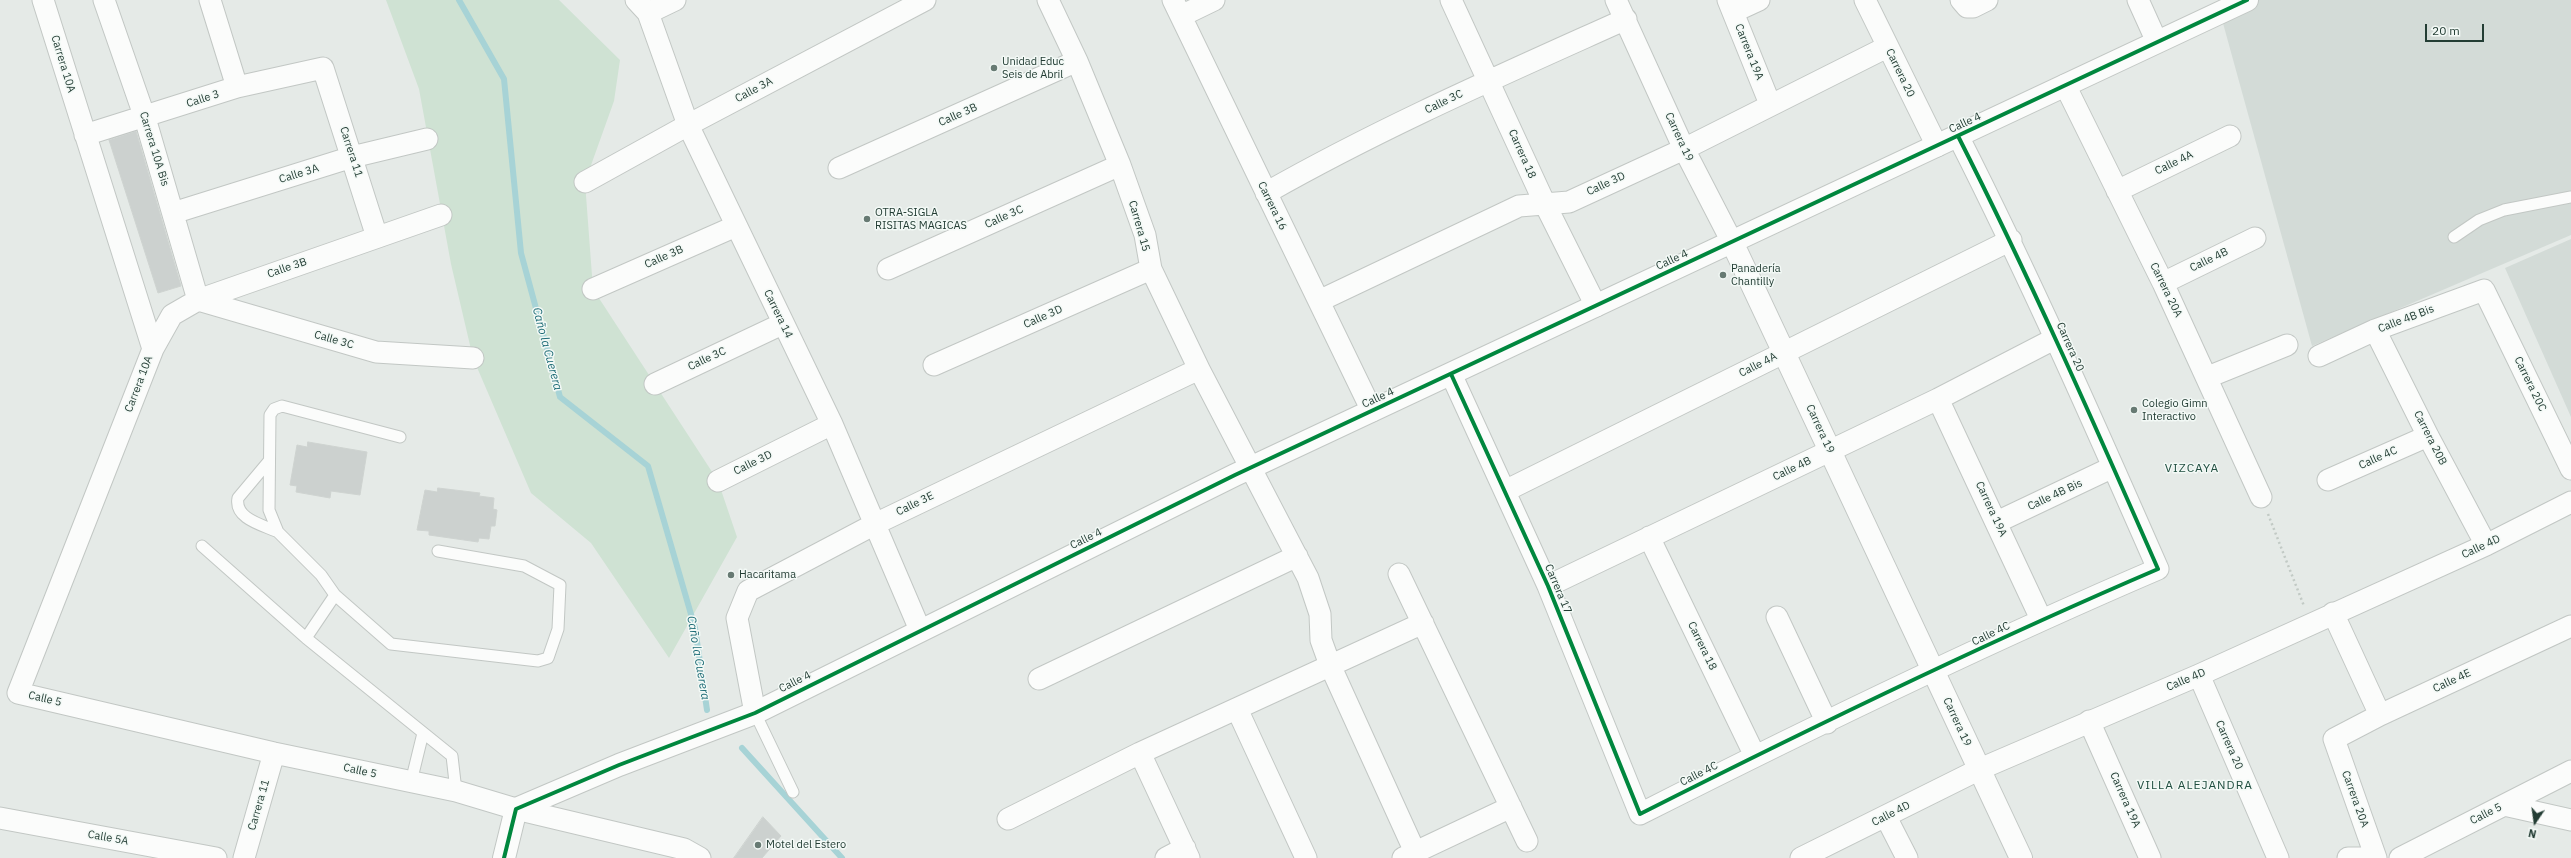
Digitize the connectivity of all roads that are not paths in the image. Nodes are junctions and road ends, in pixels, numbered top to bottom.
1 (43, 0) edge
2 (104, 0) edge
3 (210, 0) edge
4 (675, 0) edge
5 (925, 0) edge
6 (1048, 0) edge
7 (1214, 0) edge
8 (1451, 0) edge
9 (1616, 0) edge
10 (1759, 0) edge
11 (1865, 0) edge
12 (1961, 0) edge
13 (1987, 0) edge
14 (2138, 0) edge
15 (2247, 0) edge
16 (642, 6) edge
17 (1731, 6) edge
18 (1177, 8) edge
19 (1626, 19) junction
20 (2157, 42) junction
21 (1887, 47) junction
22 (1077, 61) junction
23 (323, 68) joint
24 (1489, 80) junction
25 (2065, 85) junction
26 (238, 87) junction
27 (1770, 104) junction
28 (145, 118) junction
29 (688, 125) junction
30 (85, 135) junction
31 (1958, 136) junction
32 (2230, 136) dead end
33 (427, 139) dead end
34 (1937, 146) junction
35 (1684, 149) junction
36 (352, 157) junction
37 (1120, 165) junction
38 (839, 168) dead end
39 (585, 182) dead end
40 (2117, 191) junction
41 (1266, 192) junction
42 (2571, 197) edge
43 (1545, 204) junction
44 (173, 213) junction
45 (442, 214) dead end
46 (736, 226) junction
47 (377, 237) junction
48 (2255, 238) dead end
49 (2454, 238) dead end
50 (2011, 240) junction
51 (1732, 242) junction
52 (888, 269) dead end
53 (1151, 269) junction
54 (2163, 283) junction
55 (593, 289) dead end
56 (2489, 299) joint
57 (198, 300) junction
58 (1319, 301) junction
59 (1596, 306) junction
60 (782, 324) junction
61 (2375, 330) junction
62 (2056, 338) junction
63 (2287, 345) dead end
64 (153, 349) junction
65 (1784, 352) junction
66 (2319, 356) dead end
67 (474, 358) dead end
68 (934, 365) dead end
69 (1198, 369) junction
70 (1451, 374) junction
71 (2208, 377) junction
72 (655, 384) dead end
73 (1938, 399) junction
74 (1372, 411) junction
75 (832, 424) junction
76 (2428, 436) junction
77 (400, 437) dead end
78 (1830, 451) junction
79 (269, 461) junction
80 (1252, 467) junction
81 (2113, 467) junction
82 (2571, 469) edge
83 (2328, 480) dead end
84 (718, 481) dead end
85 (1505, 492) junction
86 (2262, 498) road end
87 (2571, 502) edge
88 (1997, 522) junction
89 (875, 524) junction
90 (278, 532) junction
91 (1649, 537) junction
92 (2486, 545) junction
93 (202, 546) dead end
94 (438, 551) dead end
95 (1296, 556) junction
96 (2158, 569) joint
97 (1399, 574) dead end
98 (1548, 586) junction
99 (335, 595) junction
100 (2333, 613) junction
101 (1777, 617) dead end
102 (2041, 619) junction
103 (1423, 623) junction
104 (2571, 626) edge
105 (920, 630) junction
106 (306, 638) junction
107 (1330, 665) junction
108 (1934, 672) junction
109 (2199, 675) junction
110 (1039, 679) dead end
111 (18, 693) joint
112 (1237, 709) junction
113 (755, 713) junction
114 (2380, 715) junction
115 (2089, 720) junction
116 (1826, 723) junction
117 (423, 733) junction
118 (2334, 739) joint
119 (274, 753) junction
120 (1140, 753) junction
121 (1755, 756) junction
122 (1980, 769) junction
123 (2571, 771) edge
124 (411, 782) junction
125 (456, 791) junction
126 (793, 792) dead end
127 (2504, 805) junction
128 (1511, 807) junction
129 (516, 809) junction
130 (1640, 814) joint
131 (1886, 817) junction
132 (0, 818) edge
133 (1008, 819) dead end
134 (2571, 820) edge
135 (1527, 841) dead end
136 (1187, 853) edge
137 (688, 855) edge
138 (1409, 855) edge
139 (216, 858) edge
140 (244, 858) edge
141 (504, 858) edge
142 (1166, 858) edge
143 (1306, 858) edge
144 (1801, 858) edge
145 (1907, 858) edge
146 (2022, 858) edge
147 (2150, 858) edge
148 (2278, 858) edge
149 (2363, 858) edge
150 (2400, 858) edge

1 - 30 street, Carrera 10A
2 - 28 street, Carrera 10A Bis
3 - 26 street
4 - 16 street
5 - 29 street, Calle 3A
6 - 22 street, Carrera 15
7 - 18 street
8 - 24 street, Carrera 18
9 - 19 street, Carrera 19
10 - 17 street
11 - 21 street, Carrera 20
12 - 13 street
14 - 20 street
15 - 20 street, Calle 4
16 - 29 street, Carrera 14
17 - 27 street, Carrera 19A
18 - 41 street, Carrera 16
19 - 24 street, Calle 3C
19 - 35 street, Carrera 19
20 - 25 street, Calle 4
21 - 27 street, Calle 3D
21 - 34 street, Carrera 20
22 - 37 street, Carrera 15
22 - 38 street, Calle 3B
23 - 26 street, Calle 3
23 - 36 street, Carrera 11
24 - 41 street, Calle 3C
24 - 43 street, Carrera 18
25 - 31 street, Calle 4
25 - 40 street, Carrera 20A
26 - 28 street, Calle 3
27 - 35 street, Calle 3D
28 - 30 street, Calle 3
28 - 44 street, Carrera 10A Bis
29 - 39 street, Calle 3A
29 - 46 street, Carrera 14
30 - 64 street, Carrera 10A
31 - 34 street, Calle 4
31 - 50 street, Carrera 20
32 - 40 street, Calle 4A
33 - 36 street, Calle 3A
34 - 51 street, Calle 4
35 - 43 street, Calle 3D
35 - 51 street, Carrera 19
36 - 44 street, Calle 3A
36 - 47 street, Carrera 11
37 - 52 street, Calle 3C
37 - 53 street, Carrera 15
40 - 54 street, Carrera 20A
41 - 58 street, Carrera 16
42 - 49 lane
43 - 58 street, Calle 3D
43 - 59 street, Carrera 18
44 - 57 street, Carrera 10A Bis
45 - 47 street, Calle 3B
46 - 55 street, Calle 3B
46 - 60 street, Carrera 14
47 - 57 street, Calle 3B
48 - 54 street, Calle 4B
50 - 62 street, Carrera 20
50 - 65 street, Calle 4A
51 - 59 street, Calle 4
51 - 65 street, Carrera 19
53 - 68 street, Calle 3D
53 - 69 street, Carrera 15
54 - 71 street, Carrera 20A
56 - 61 street, Calle 4B Bis
56 - 82 street, Carrera 20C
57 - 64 street, Calle 3B
57 - 67 street, Calle 3C
58 - 74 street, Carrera 16
59 - 70 street, Calle 4
60 - 72 street, Calle 3C
60 - 75 street, Carrera 14
61 - 66 street, Calle 4B Bis
61 - 76 street, Carrera 20B
62 - 73 street, Calle 4B
62 - 81 street, Carrera 20
63 - 71 street
64 - 111 street, Carrera 10A
65 - 78 street, Carrera 19
65 - 85 street, Calle 4A
69 - 80 street, Carrera 15
69 - 89 street, Calle 3E
70 - 74 street, Calle 4
70 - 85 street, Carrera 17
71 - 86 street, Carrera 20A
73 - 78 street, Calle 4B
73 - 88 street, Carrera 19A
74 - 80 street, Calle 4
75 - 84 street, Calle 3D
75 - 89 street, Carrera 14
76 - 83 street, Calle 4C
76 - 92 street, Carrera 20B
77 - 79 lane
78 - 91 street, Calle 4B
78 - 108 street, Carrera 19
79 - 90 lane
79 - 90 lane
80 - 95 street, Carrera 15
80 - 105 street, Calle 4
81 - 88 street, Calle 4B Bis
81 - 96 street, Carrera 20
85 - 98 street, Carrera 17
87 - 92 street, Calle 4D
88 - 102 street, Carrera 19A
89 - 105 street, Carrera 14
89 - 113 street, Calle 3E
90 - 99 lane
91 - 98 street, Calle 4B
91 - 121 street, Carrera 18
92 - 100 street, Calle 4D
93 - 106 lane
94 - 99 lane
95 - 107 street, Carrera 15
95 - 110 street
96 - 102 street, Calle 4C
97 - 103 street
98 - 130 street, Carrera 17
99 - 106 lane
100 - 109 street, Calle 4D
100 - 114 street
101 - 116 street
102 - 108 street, Calle 4C
103 - 107 street
103 - 128 street
104 - 114 street, Calle 4E
105 - 113 street, Calle 4
106 - 117 lane
107 - 112 street
107 - 138 street, Carrera 15
108 - 116 street, Calle 4C
108 - 122 street, Carrera 19
109 - 115 street, Calle 4D
109 - 148 street, Carrera 20
111 - 119 street, Calle 5
112 - 120 street
112 - 143 street
113 - 126 lane
113 - 129 street, Calle 4
114 - 118 street, Calle 4E
115 - 122 street, Calle 4D
115 - 147 street, Carrera 19A
116 - 121 street, Calle 4C
117 - 124 lane
117 - 125 lane
118 - 149 street, Carrera 20A
119 - 124 street, Calle 5
119 - 140 street, Carrera 11
120 - 133 street
120 - 136 street
121 - 130 street, Calle 4C
122 - 131 street, Calle 4D
122 - 146 street, Carrera 19
123 - 127 street, Calle 5
124 - 125 street, Calle 5
125 - 129 street, Calle 5
127 - 134 street
127 - 150 street, Calle 5
128 - 135 street
128 - 138 street
129 - 137 street, Calle 5
129 - 141 street
131 - 144 street, Calle 4D
131 - 145 street
132 - 139 street, Calle 5A
136 - 142 street

